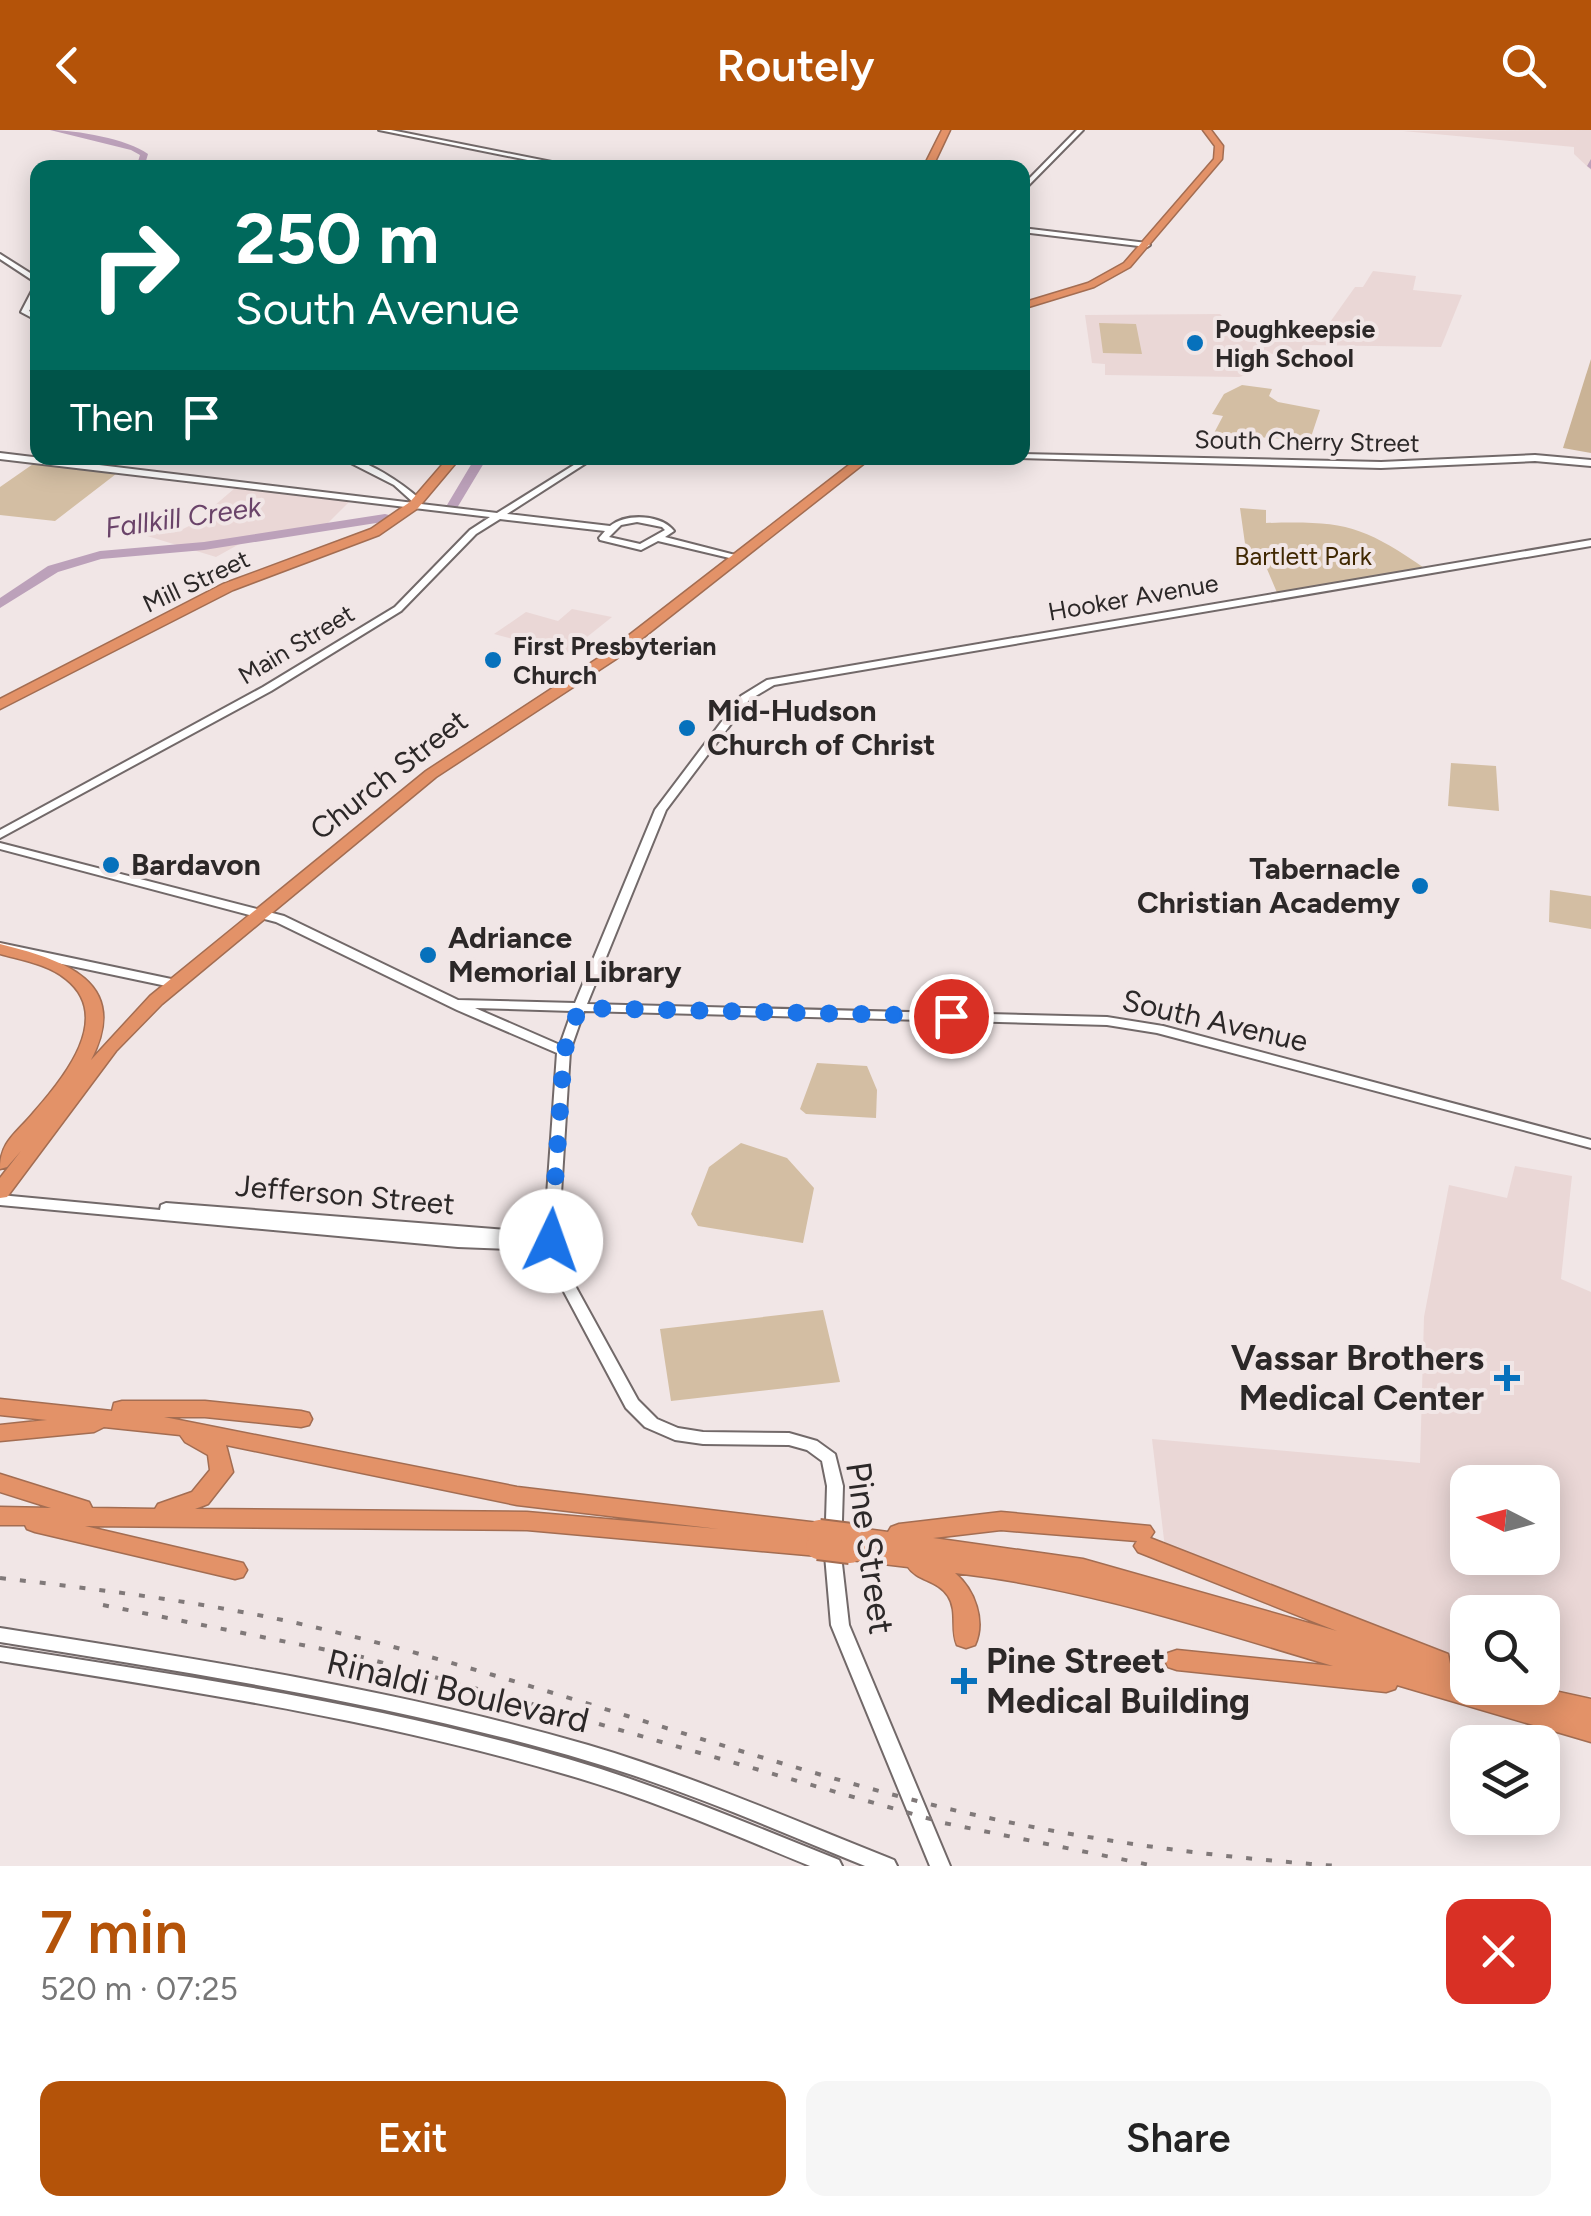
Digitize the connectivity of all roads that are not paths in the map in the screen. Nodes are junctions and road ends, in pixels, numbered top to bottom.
1 (382, 130) edge
2 (946, 130) edge
3 (1080, 130) edge
4 (1207, 130) edge
5 (538, 160) edge
6 (932, 160) edge
7 (1030, 182) edge
8 (1030, 231) edge
9 (1147, 245) junction
10 (0, 256) edge
11 (30, 279) edge
12 (1030, 303) edge
13 (0, 456) edge
14 (1030, 456) edge
15 (30, 460) edge
16 (1591, 463) edge
17 (75, 465) edge
18 (360, 465) edge
19 (448, 465) edge
20 (579, 465) edge
21 (855, 465) edge
22 (387, 478) junction
23 (401, 489) junction
24 (428, 489) junction
25 (360, 499) junction
26 (386, 502) junction
27 (416, 503) junction
28 (496, 516) junction
29 (390, 523) junction
30 (609, 529) junction
31 (661, 540) junction
32 (1591, 542) edge
33 (738, 557) junction
34 (0, 705) edge
35 (0, 834) edge
36 (0, 846) edge
37 (262, 914) junction
38 (0, 948) edge
39 (176, 984) junction
40 (456, 1004) junction
41 (579, 1008) junction
42 (564, 1052) junction
43 (1591, 1144) edge
44 (0, 1164) edge
45 (0, 1196) edge
46 (551, 1241) junction
47 (0, 1407) edge
48 (40, 1410) junction
49 (301, 1419) dead end
50 (151, 1422) junction
51 (0, 1434) edge
52 (0, 1484) edge
53 (124, 1516) junction
54 (0, 1517) edge
55 (818, 1539) junction
56 (854, 1546) junction
57 (235, 1570) dead end
58 (0, 1635) edge
59 (966, 1638) dead end
60 (0, 1654) edge
61 (1178, 1660) dead end
62 (1450, 1668) edge
63 (1450, 1671) edge
64 (1450, 1680) edge
65 (1450, 1688) edge
66 (1560, 1702) edge
67 (1529, 1705) edge
68 (1591, 1710) edge
69 (1591, 1731) edge
70 (933, 1846) junction
71 (832, 1866) edge
72 (887, 1866) edge
73 (926, 1866) edge
74 (940, 1866) edge

1 - 5 street
2 - 6 highway
3 - 7 street
4 - 9 highway
8 - 9 street
9 - 12 highway
10 - 11 street
13 - 15 street
14 - 16 street, South Cherry Street
17 - 25 street
18 - 22 street
19 - 24 highway, Mill Street
20 - 28 street, Main Street
21 - 33 highway, Church Street
22 - 23 street
22 - 25 street
23 - 24 street
23 - 27 street
24 - 27 highway, Mill Street
25 - 26 street
25 - 27 street
26 - 27 street
26 - 29 street
27 - 28 street
27 - 29 highway, Mill Street
28 - 30 street
28 - 35 street, Main Street
29 - 34 highway, Mill Street
30 - 31 street
30 - 31 street
31 - 33 street
32 - 41 street, Hooker Avenue
33 - 37 highway, Church Street
36 - 37 street
37 - 39 highway, Church Street
37 - 40 street
38 - 39 street
38 - 44 highway
39 - 45 highway, Church Street
40 - 41 street, South Avenue
40 - 42 street
41 - 42 street
41 - 43 street, South Avenue
42 - 46 street
45 - 46 street, Jefferson Street
46 - 70 street, Pine Street
47 - 48 highway
48 - 49 highway
48 - 50 highway
50 - 51 highway
50 - 53 highway
50 - 55 highway
52 - 53 highway
53 - 54 highway
53 - 55 highway
54 - 57 highway
55 - 56 highway, bridge
56 - 59 highway
56 - 62 highway
56 - 63 highway
56 - 64 highway
58 - 72 street, Rinaldi Boulevard
60 - 71 street, Rinaldi Boulevard
61 - 65 highway
66 - 68 highway
67 - 69 highway
70 - 73 street
70 - 74 street

